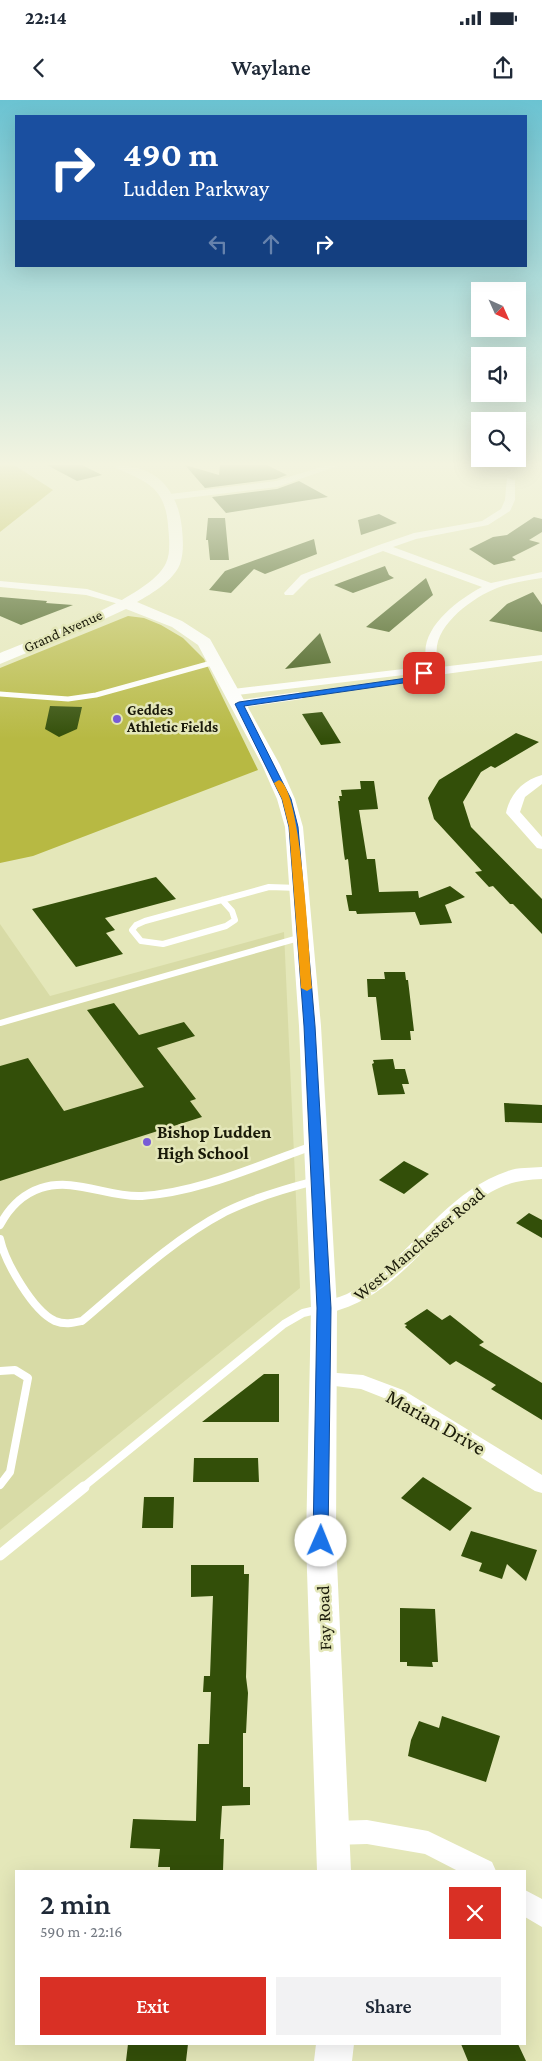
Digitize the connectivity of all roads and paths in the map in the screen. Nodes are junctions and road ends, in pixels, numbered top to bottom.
1 (173, 557) edge
2 (358, 557) edge
3 (409, 557) edge
4 (542, 575) edge
5 (0, 584) edge
6 (491, 587) junction
7 (289, 593) dead end
8 (126, 603) junction
9 (542, 658) edge
10 (0, 659) edge
11 (215, 662) junction
12 (438, 672) junction
13 (0, 694) edge
14 (236, 699) junction
15 (542, 779) edge
16 (542, 845) edge
17 (299, 888) junction
18 (222, 900) junction
19 (302, 937) junction
20 (0, 1022) edge
21 (316, 1145) junction
22 (542, 1173) edge
23 (317, 1180) junction
24 (0, 1225) edge
25 (0, 1240) edge
26 (324, 1308) junction
27 (0, 1371) edge
28 (324, 1379) junction
29 (0, 1485) edge
30 (542, 1485) edge
31 (0, 1555) edge
32 (333, 1833) junction
33 (334, 1870) edge
34 (481, 1870) edge
35 (526, 1903) edge
36 (542, 1914) edge
37 (335, 2045) edge
38 (333, 2061) edge

1 - 8 street
2 - 7 street
3 - 6 street
4 - 6 street
5 - 8 street
6 - 12 street
8 - 10 street, Grand Avenue
8 - 11 street, Fay Road
9 - 12 street
11 - 13 lane
11 - 14 street, Fay Road
12 - 14 street
14 - 17 street, Fay Road
15 - 16 street
17 - 18 lane
17 - 19 street, Fay Road
18 - 18 lane
19 - 20 lane
19 - 21 street, Fay Road
21 - 23 street, Fay Road
21 - 24 lane
22 - 26 street, West Manchester Road
23 - 25 lane
23 - 26 street, Fay Road
26 - 28 street, Fay Road
26 - 31 lane
27 - 29 lane
28 - 30 street, Marian Drive
28 - 32 street, Fay Road
32 - 33 street, Fay Road
32 - 34 street
35 - 36 street
37 - 38 street

